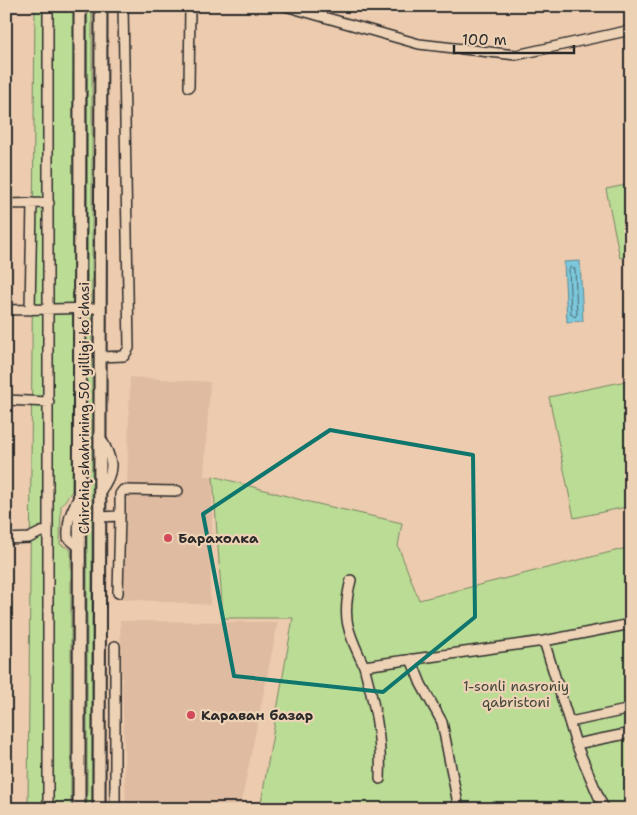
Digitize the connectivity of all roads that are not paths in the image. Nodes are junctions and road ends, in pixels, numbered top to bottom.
1 (48, 6) edge
2 (80, 6) edge
3 (101, 6) edge
4 (123, 6) edge
5 (190, 6) edge
6 (285, 6) edge
7 (631, 30) edge
8 (189, 87) dead end
9 (32, 203) junction
10 (49, 203) junction
11 (6, 204) edge
12 (99, 308) junction
13 (79, 309) junction
14 (6, 310) edge
15 (30, 310) junction
16 (48, 310) junction
17 (100, 357) junction
18 (6, 400) edge
19 (49, 402) junction
20 (178, 491) dead end
21 (120, 516) junction
22 (99, 517) junction
23 (48, 532) junction
24 (6, 539) edge
25 (351, 580) dead end
26 (118, 593) dead end
27 (631, 624) edge
28 (544, 641) junction
29 (116, 646) dead end
30 (411, 659) junction
31 (364, 666) junction
32 (631, 709) edge
33 (570, 722) junction
34 (631, 732) edge
35 (576, 744) junction
36 (380, 778) dead end
37 (6, 808) edge
38 (22, 809) edge
39 (48, 809) edge
40 (79, 809) edge
41 (99, 809) edge
42 (115, 809) edge
43 (459, 809) edge
44 (604, 809) edge

1 - 10 street
2 - 13 main road, Chirchiq shahrining 50 yilligi koʻchasi
3 - 12 main road, Chirchiq shahrining 50 yilligi koʻchasi
4 - 17 street
5 - 8 street
6 - 7 street
9 - 10 street
9 - 11 street
9 - 15 street
10 - 16 street
12 - 13 street
12 - 17 main road, Chirchiq shahrining 50 yilligi koʻchasi
13 - 16 street
13 - 40 main road, Chirchiq shahrining 50 yilligi koʻchasi
14 - 15 street
15 - 16 street
16 - 19 street
17 - 22 main road, Chirchiq shahrining 50 yilligi koʻchasi
18 - 19 street
19 - 23 street
20 - 21 street
21 - 22 street
21 - 26 street
22 - 41 main road, Chirchiq shahrining 50 yilligi koʻchasi
23 - 24 street
23 - 39 street
25 - 31 street
27 - 28 street
28 - 30 street
28 - 33 street
29 - 42 street
30 - 31 street
30 - 43 street
31 - 36 street
32 - 33 street
33 - 35 street
34 - 35 street
35 - 44 street
37 - 38 street

